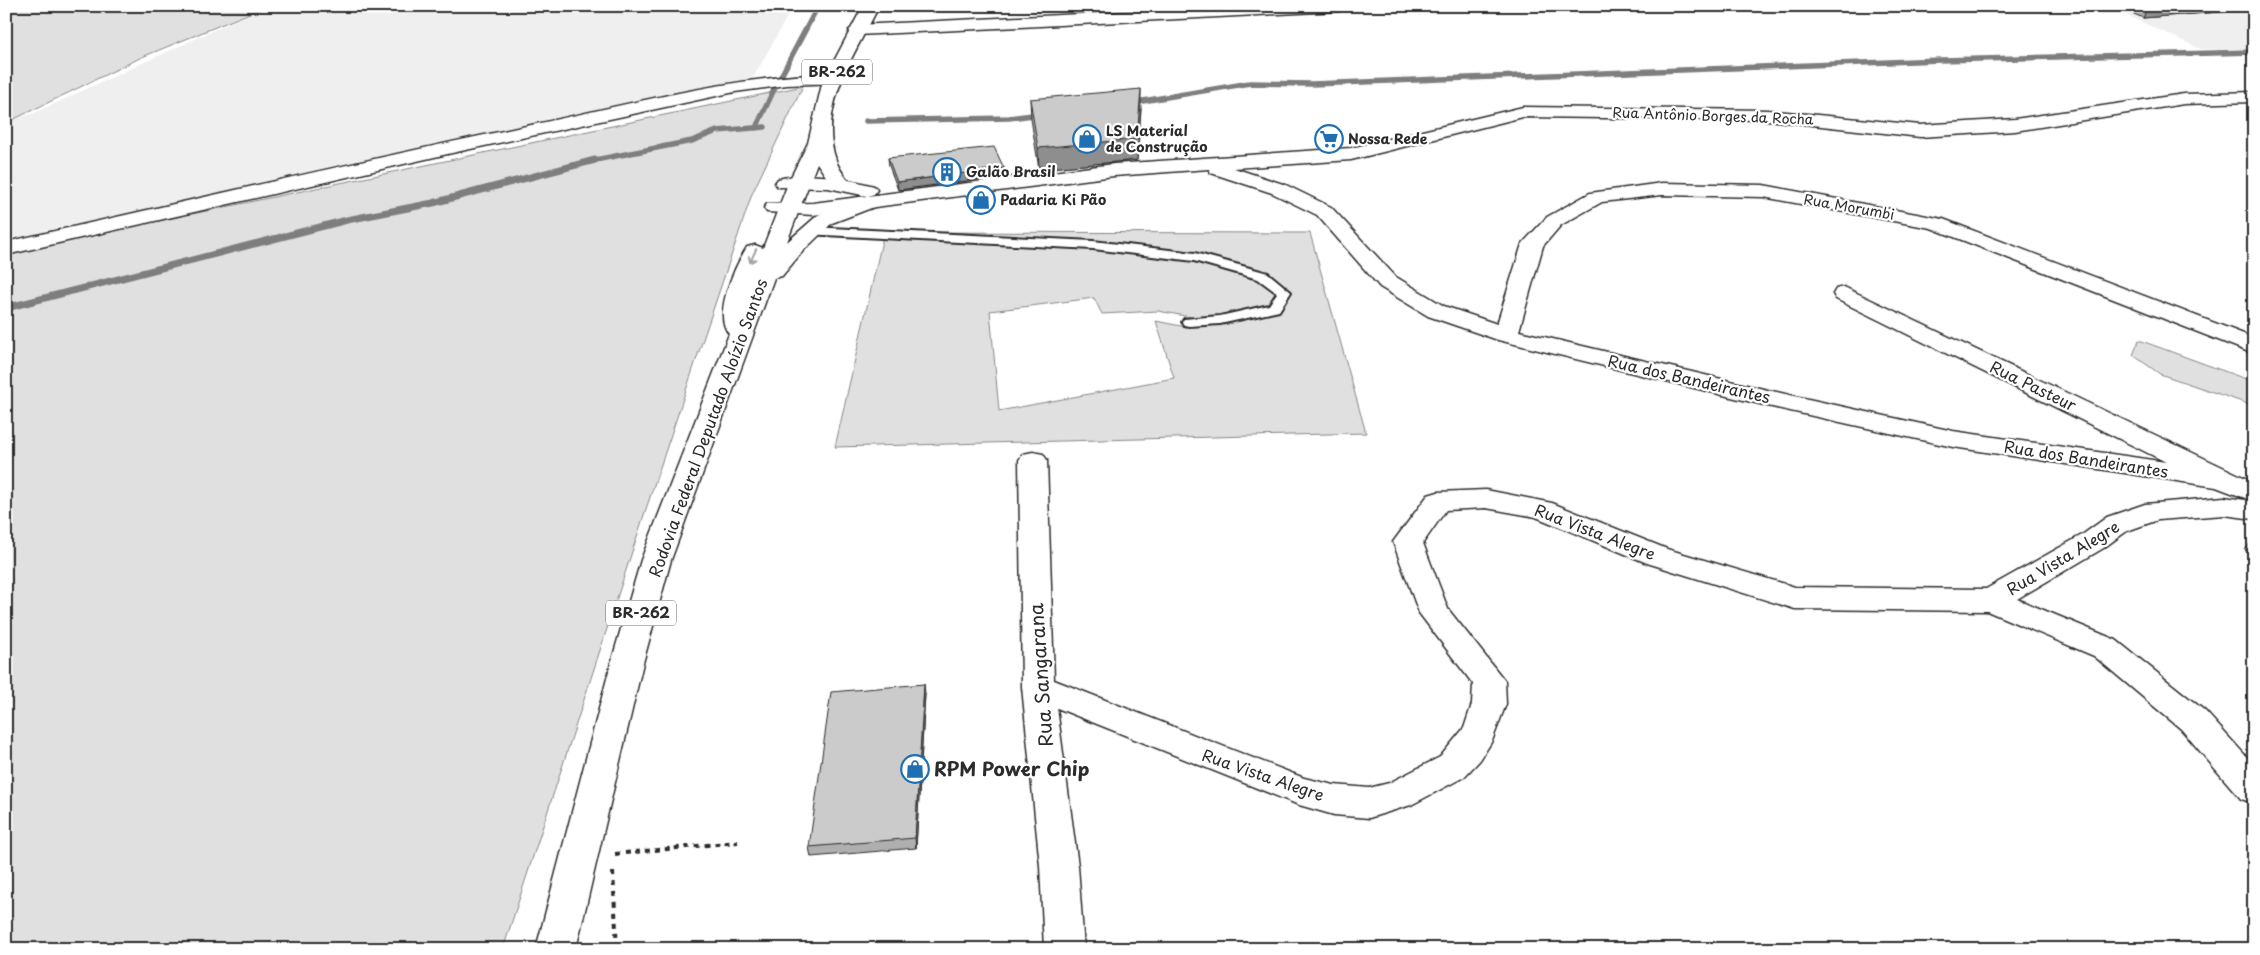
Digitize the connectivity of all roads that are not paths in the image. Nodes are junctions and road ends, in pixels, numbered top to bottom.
1 (871, 6) edge
2 (1340, 6) edge
3 (2249, 6) edge
4 (2254, 8) edge
5 (858, 30) junction
6 (832, 82) junction
7 (2254, 97) edge
8 (821, 127) junction
9 (1204, 164) junction
10 (792, 182) junction
11 (840, 184) junction
12 (895, 198) junction
13 (867, 203) junction
14 (782, 208) junction
15 (810, 231) junction
16 (6, 249) edge
17 (760, 288) junction
18 (1844, 294) dead end
19 (1189, 322) dead end
20 (1506, 335) junction
21 (740, 340) junction
22 (2254, 347) edge
23 (1033, 460) dead end
24 (2222, 479) junction
25 (2254, 492) edge
26 (2254, 510) edge
27 (1991, 600) junction
28 (1038, 687) junction
29 (2254, 790) edge
30 (556, 949) edge
31 (1064, 949) edge

1 - 5 main road, BR-262
2 - 5 main road
3 - 4 main road
5 - 6 main road, BR-262
6 - 8 main road, BR-262
6 - 10 main road
6 - 16 main road
7 - 9 main road, Rua Antônio Borges da Rocha
8 - 10 main road, BR-262
8 - 11 main road
9 - 12 main road, Rua Antônio Borges da Rocha
9 - 20 main road, Rua dos Bandeirantes
10 - 11 main road
10 - 14 main road
11 - 12 main road
12 - 13 main road, Rua Antônio Borges da Rocha
13 - 14 main road
13 - 15 main road
14 - 17 main road, Rodovia Federal Deputado Aloízio Santos / BR-262
14 -> 21 main road
15 - 17 main road
15 - 19 lane
17 - 21 main road, Rodovia Federal Deputado Aloízio Santos / BR-262
18 - 24 main road, Rua Pasteur
20 - 22 main road, Rua Morumbi
20 - 24 main road, Rua dos Bandeirantes
21 - 30 main road, Rodovia Federal Deputado Aloízio Santos / BR-262
23 - 28 main road, Rua Sangarana
24 - 25 main road
26 - 27 main road, Rua Vista Alegre
27 - 28 main road, Rua Vista Alegre
27 - 29 main road, Rua Vista Alegre
28 - 31 main road, Rua Sangarana

